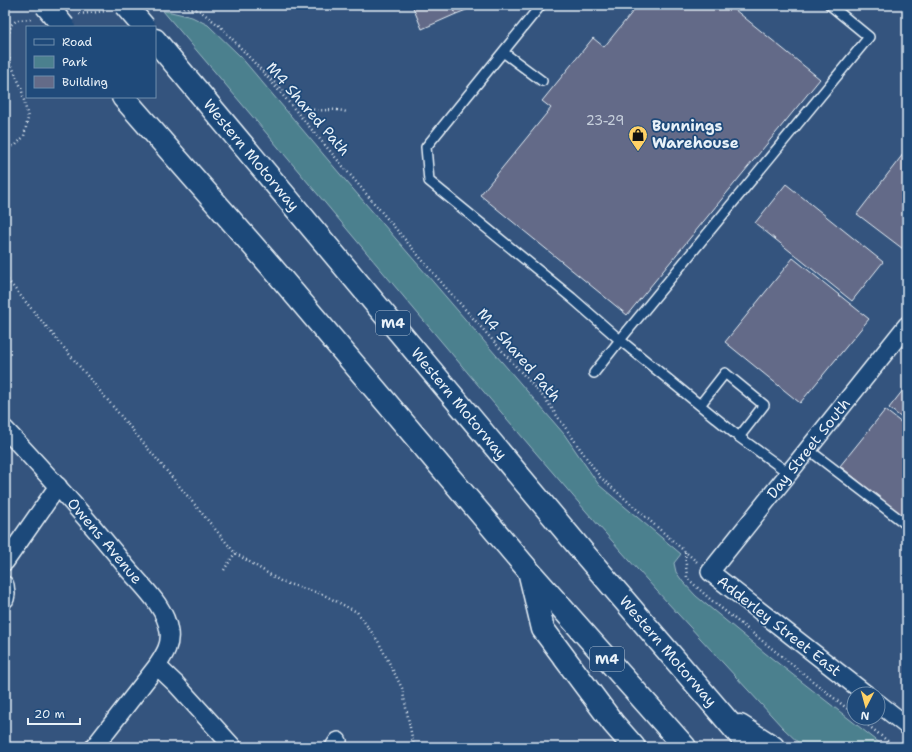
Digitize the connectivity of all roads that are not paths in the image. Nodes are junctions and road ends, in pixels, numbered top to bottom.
1 (541, 5) edge
2 (830, 5) edge
3 (43, 11) edge
4 (71, 21) edge
5 (156, 41) edge
6 (503, 52) junction
7 (542, 81) dead end
8 (125, 98) edge
9 (907, 325) edge
10 (620, 340) junction
11 (594, 373) dead end
12 (700, 405) junction
13 (5, 429) edge
14 (739, 437) junction
15 (809, 450) junction
16 (790, 474) junction
17 (58, 486) junction
18 (907, 525) edge
19 (5, 562) edge
20 (529, 572) junction
21 (710, 572) joint
22 (5, 585) edge
23 (5, 599) edge
24 (157, 666) junction
25 (856, 686) edge
26 (886, 709) edge
27 (719, 712) junction
28 (907, 726) edge
29 (95, 747) edge
30 (233, 747) edge
31 (634, 747) edge
32 (684, 747) edge
33 (750, 747) edge
34 (773, 747) edge

1 - 6 lane
2 - 10 lane
3 - 4 highway, bridge
5 - 27 highway, Western Motorway / M4
6 - 7 lane
6 - 10 lane
8 - 20 highway, M4
9 - 15 street, Day Street South
10 - 11 lane
10 - 12 lane
12 - 14 lane
12 - 14 lane
13 - 17 street, Owens Avenue
14 - 16 lane
15 - 16 street, Day Street South
15 - 18 lane
16 - 21 street, Day Street South
17 - 19 street
17 - 24 street, Owens Avenue
20 - 31 highway
20 - 32 highway, M4
21 - 25 street, Adderley Street East
22 - 23 street
24 - 29 street, Owens Avenue
24 - 30 street
26 - 28 street
27 - 33 highway, Western Motorway / M4
27 - 34 highway

